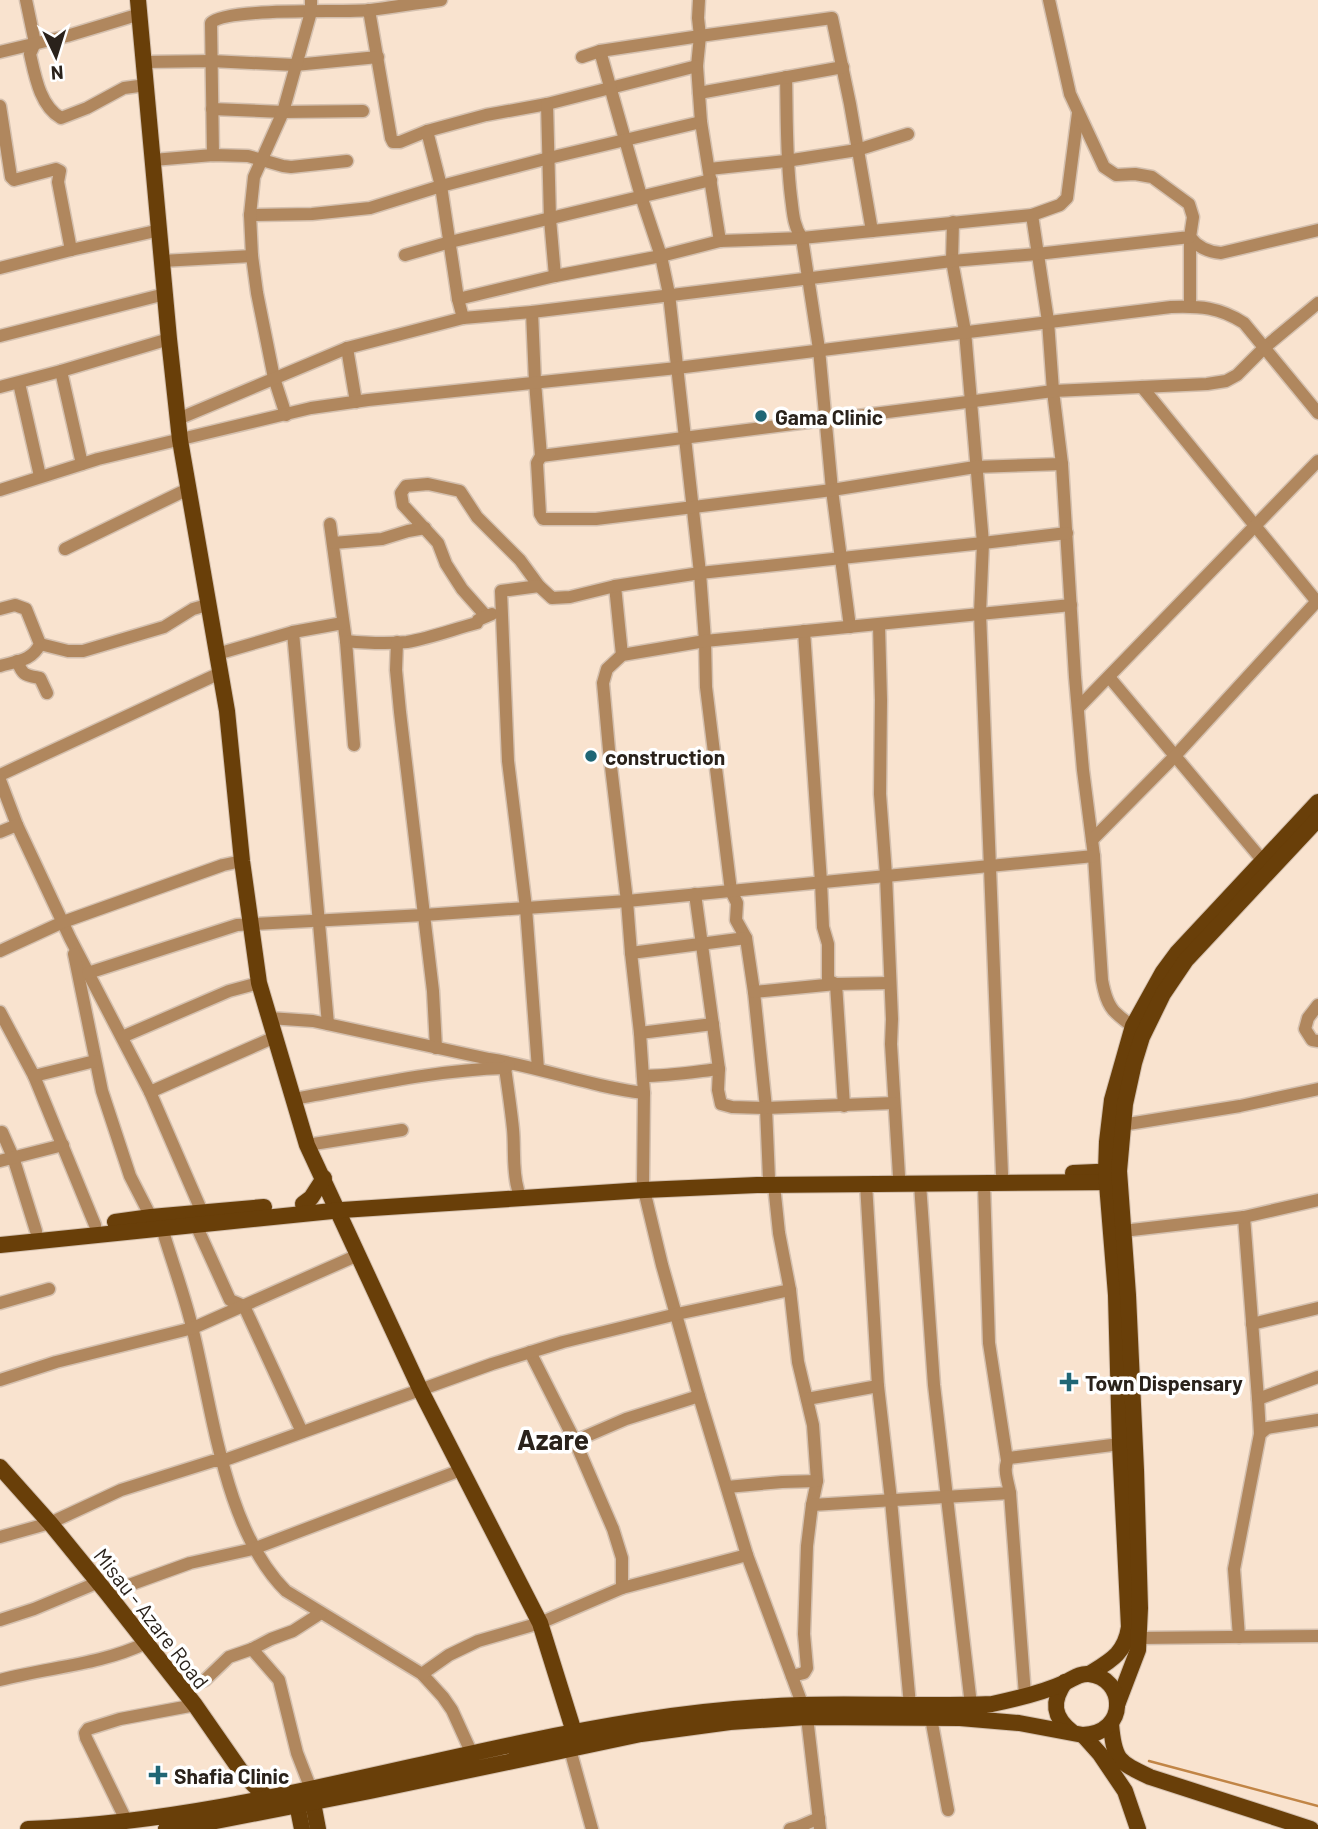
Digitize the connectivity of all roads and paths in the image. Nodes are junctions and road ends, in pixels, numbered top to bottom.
1 (26, 0) edge
2 (441, 0) edge
3 (699, 0) edge
4 (1049, 0) edge
5 (140, 4) edge
6 (311, 6) edge
7 (369, 10) junction
8 (700, 36) junction
9 (35, 43) junction
10 (0, 51) edge
11 (600, 51) junction
12 (378, 57) junction
13 (582, 57) dead end
14 (211, 61) junction
15 (144, 62) junction
16 (295, 65) junction
17 (697, 66) junction
18 (843, 67) junction
19 (786, 77) junction
20 (146, 85) junction
21 (610, 87) junction
22 (699, 93) junction
23 (547, 104) junction
24 (0, 106) edge
25 (212, 109) junction
26 (363, 111) dead end
27 (1078, 111) junction
28 (283, 112) junction
29 (701, 122) junction
30 (427, 131) junction
31 (908, 134) dead end
32 (625, 139) junction
33 (857, 150) junction
34 (213, 155) junction
35 (549, 158) junction
36 (153, 160) junction
37 (260, 160) junction
38 (347, 161) dead end
39 (786, 161) junction
40 (710, 175) junction
41 (441, 186) junction
42 (641, 196) junction
43 (250, 215) junction
44 (1032, 215) junction
45 (550, 219) junction
46 (953, 222) junction
47 (160, 230) junction
48 (1318, 230) edge
49 (872, 231) junction
50 (1190, 237) junction
51 (802, 238) junction
52 (720, 241) junction
53 (450, 242) junction
54 (71, 250) junction
55 (1037, 254) junction
56 (405, 255) dead end
57 (252, 256) junction
58 (661, 256) junction
59 (162, 261) junction
60 (952, 261) junction
61 (1, 266) edge
62 (555, 276) junction
63 (808, 278) junction
64 (165, 294) junction
65 (669, 294) junction
66 (458, 299) junction
67 (1318, 303) edge
68 (1190, 306) junction
69 (532, 312) junction
70 (463, 318) junction
71 (1048, 321) junction
72 (965, 331) junction
73 (0, 335) edge
74 (169, 339) junction
75 (1265, 347) junction
76 (347, 348) junction
77 (819, 349) junction
78 (677, 368) junction
79 (61, 371) junction
80 (274, 378) junction
81 (535, 382) junction
82 (19, 383) junction
83 (0, 387) edge
84 (1142, 387) junction
85 (1053, 391) junction
86 (970, 401) junction
87 (356, 402) junction
88 (1318, 413) edge
89 (286, 415) junction
90 (178, 419) junction
91 (825, 420) junction
92 (686, 437) junction
93 (180, 440) junction
94 (541, 456) junction
95 (1318, 461) edge
96 (82, 464) junction
97 (1062, 464) junction
98 (975, 467) junction
99 (40, 476) junction
100 (188, 489) junction
101 (0, 490) edge
102 (832, 490) junction
103 (693, 506) junction
104 (330, 524) dead end
105 (1254, 527) junction
106 (425, 528) junction
107 (1067, 533) junction
108 (333, 543) junction
109 (983, 543) junction
110 (65, 549) dead end
111 (842, 558) junction
112 (700, 573) junction
113 (539, 586) junction
114 (615, 586) junction
115 (1318, 602) edge
116 (208, 605) junction
117 (1071, 605) junction
118 (0, 609) edge
119 (501, 613) junction
120 (980, 613) junction
121 (486, 616) junction
122 (343, 623) junction
123 (879, 625) junction
124 (850, 627) junction
125 (804, 631) junction
126 (293, 632) junction
127 (705, 641) junction
128 (346, 642) junction
129 (397, 642) junction
130 (40, 644) junction
131 (217, 654) junction
132 (622, 655) junction
133 (17, 661) junction
134 (0, 666) edge
135 (220, 673) junction
136 (1109, 677) junction
137 (47, 693) dead end
138 (1078, 708) junction
139 (354, 745) dead end
140 (1175, 756) junction
141 (0, 777) edge
142 (1318, 802) edge
143 (1318, 819) edge
144 (18, 825) junction
145 (0, 832) edge
146 (1092, 840) junction
147 (1094, 856) junction
148 (1263, 861) junction
149 (242, 862) junction
150 (990, 865) junction
151 (886, 875) junction
152 (821, 882) junction
153 (731, 891) junction
154 (695, 894) junction
155 (628, 901) junction
156 (526, 908) junction
157 (424, 915) junction
158 (318, 921) junction
159 (63, 922) junction
160 (252, 925) junction
161 (71, 938) junction
162 (746, 938) junction
163 (703, 944) junction
164 (0, 951) edge
165 (631, 953) junction
166 (88, 973) junction
167 (259, 983) junction
168 (890, 983) junction
169 (836, 984) junction
170 (754, 992) junction
171 (1318, 1005) edge
172 (0, 1012) edge
173 (269, 1018) junction
174 (328, 1024) junction
175 (713, 1024) junction
176 (1137, 1031) junction
177 (640, 1033) junction
178 (122, 1037) junction
179 (275, 1037) junction
180 (1318, 1041) edge
181 (436, 1048) junction
182 (95, 1061) junction
183 (508, 1066) junction
184 (538, 1069) junction
185 (719, 1069) junction
186 (34, 1076) junction
187 (643, 1076) junction
188 (1318, 1088) edge
189 (150, 1092) junction
190 (643, 1093) junction
191 (293, 1099) junction
192 (894, 1103) junction
193 (844, 1106) junction
194 (766, 1108) junction
195 (1122, 1125) junction
196 (402, 1130) dead end
197 (2, 1132) edge
198 (1107, 1142) junction
199 (63, 1145) junction
200 (307, 1145) junction
201 (6, 1159) edge
202 (1002, 1174) junction
203 (899, 1176) junction
204 (1113, 1177) junction
205 (324, 1178) junction
206 (1076, 1178) junction
207 (772, 1182) junction
208 (866, 1184) junction
209 (920, 1184) junction
210 (984, 1184) junction
211 (643, 1186) junction
212 (518, 1190) junction
213 (1318, 1199) edge
214 (303, 1204) junction
215 (335, 1206) junction
216 (1109, 1209) junction
217 (1244, 1217) junction
218 (199, 1218) junction
219 (156, 1222) junction
220 (95, 1225) junction
221 (36, 1231) junction
222 (1123, 1231) junction
223 (0, 1236) edge
224 (0, 1245) edge
225 (358, 1255) junction
226 (49, 1289) dead end
227 (790, 1290) junction
228 (0, 1303) edge
229 (244, 1306) junction
230 (1318, 1308) edge
231 (677, 1314) junction
232 (1252, 1324) junction
233 (193, 1328) junction
234 (530, 1352) junction
235 (1318, 1377) edge
236 (0, 1380) edge
237 (878, 1386) junction
238 (421, 1391) junction
239 (699, 1396) junction
240 (807, 1399) junction
241 (1258, 1399) junction
242 (1318, 1420) edge
243 (302, 1432) junction
244 (1259, 1434) junction
245 (575, 1441) junction
246 (1120, 1444) junction
247 (1007, 1460) junction
248 (222, 1461) junction
249 (0, 1467) edge
250 (461, 1470) junction
251 (817, 1481) junction
252 (727, 1487) junction
253 (1010, 1493) junction
254 (947, 1497) junction
255 (891, 1500) junction
256 (812, 1505) junction
257 (1131, 1510) junction
258 (50, 1523) junction
259 (0, 1537) edge
260 (254, 1549) junction
261 (747, 1555) junction
262 (103, 1588) junction
263 (622, 1588) junction
264 (321, 1613) junction
265 (0, 1620) edge
266 (540, 1623) junction
267 (1318, 1636) edge
268 (1239, 1637) junction
269 (1140, 1638) junction
270 (146, 1643) junction
271 (252, 1649) junction
272 (422, 1674) junction
273 (1089, 1674) junction
274 (792, 1676) junction
275 (0, 1679) edge
276 (1065, 1682) junction
277 (183, 1690) junction
278 (1025, 1695) junction
279 (195, 1705) junction
280 (910, 1705) junction
281 (971, 1705) junction
282 (1117, 1705) junction
283 (805, 1711) junction
284 (930, 1717) junction
285 (1111, 1724) junction
286 (1077, 1734) junction
287 (570, 1738) junction
288 (472, 1754) junction
289 (243, 1774) junction
290 (304, 1797) junction
291 (237, 1803) junction
292 (270, 1804) junction
293 (948, 1810) dead end
294 (126, 1820) junction
295 (819, 1824) edge
296 (28, 1829) edge
297 (166, 1829) edge
298 (302, 1829) edge
299 (318, 1829) edge
300 (592, 1829) edge
301 (790, 1829) edge
302 (1138, 1829) edge
303 (1311, 1829) edge

1 - 9 street
2 - 7 street
3 - 8 street
4 - 27 street
5 - 9 street
5 - 15 main road
6 - 7 street
6 - 14 street
6 - 16 street
7 - 12 street
8 - 11 street
8 - 17 street
8 - 18 street
9 - 10 street
9 - 20 street
11 - 13 street
11 - 21 street
12 - 16 street
12 - 30 street
14 - 15 street
14 - 16 street
14 - 25 street
15 - 20 main road
16 - 28 street
17 - 21 street
17 - 22 street
18 - 19 street
18 - 33 street
19 - 22 street
19 - 39 street
20 - 36 main road
21 - 23 street
21 - 32 street
22 - 29 street
23 - 30 street
23 - 35 street
24 - 54 street
25 - 28 street
25 - 34 street
26 - 28 street
27 - 44 street
27 - 50 street
28 - 37 street
29 - 32 street
29 - 40 street
30 - 41 street
31 - 33 street
32 - 35 street
32 - 42 street
33 - 39 street
33 - 49 street
34 - 36 street
34 - 37 street
35 - 41 street
35 - 45 street
36 - 47 main road
37 - 38 street
37 - 43 street
39 - 40 street
39 - 51 street
40 - 42 street
40 - 52 street
41 - 43 street
41 - 53 street
42 - 45 street
42 - 58 street
43 - 57 street
44 - 46 street
44 - 55 street
45 - 53 street
45 - 62 street
46 - 49 street
46 - 60 street
47 - 54 street
47 - 59 main road
48 - 50 street
49 - 51 street
50 - 55 street
50 - 68 street
51 - 52 street
51 - 63 street
52 - 58 street
53 - 56 street
53 - 66 street
54 - 61 street
55 - 60 street
55 - 71 street
57 - 59 street
57 - 80 street
58 - 62 street
58 - 65 street
59 - 64 main road
60 - 63 street
60 - 72 street
62 - 66 street
63 - 65 street
63 - 77 street
64 - 73 street
64 - 74 main road
65 - 69 street
65 - 78 street
66 - 70 street
67 - 75 street
68 - 71 street
68 - 75 street
69 - 70 street
69 - 81 street
70 - 76 street
71 - 72 street
71 - 85 street
72 - 77 street
72 - 86 street
74 - 79 street
74 - 90 main road
75 - 84 street
75 - 88 street
76 - 80 street
76 - 87 street
77 - 78 street
77 - 91 street
78 - 81 street
78 - 92 street
79 - 82 street
79 - 96 street
80 - 89 street
80 - 90 street
81 - 87 street
81 - 94 street
82 - 83 street
82 - 99 street
84 - 85 street
84 - 105 street
85 - 86 street
85 - 97 street
86 - 91 street
86 - 98 street
87 - 89 street
89 - 93 street
90 - 93 main road
91 - 92 street
91 - 102 street
92 - 94 street
92 - 103 street
93 - 96 street
93 - 100 main road
94 - 103 street
95 - 105 street
96 - 99 street
97 - 98 street
97 - 107 street
98 - 102 street
98 - 109 street
99 - 101 street
100 - 110 street
100 - 116 main road
102 - 103 street
102 - 111 street
103 - 112 street
104 - 108 street
105 - 115 street
105 - 136 street
106 - 108 street
106 - 113 street
106 - 121 street
107 - 109 street
107 - 117 street
108 - 122 street
109 - 111 street
109 - 120 street
111 - 112 street
111 - 124 street
112 - 114 street
112 - 127 street
113 - 114 street
113 - 119 street
114 - 132 street
115 - 140 street
116 - 130 street
116 - 131 main road
117 - 120 street
117 - 138 street
118 - 130 street
119 - 121 street
119 - 156 street
120 - 123 street
120 - 150 street
121 - 129 street
122 - 126 street
122 - 128 street
123 - 124 street
123 - 151 street
124 - 125 street
125 - 127 street
125 - 152 street
126 - 131 street
126 - 158 street
127 - 132 street
127 - 153 street
128 - 129 street
128 - 139 street
129 - 157 street
130 - 133 street
131 - 135 main road
132 - 155 street
133 - 134 street
133 - 137 street
135 - 141 street
135 - 149 main road
136 - 138 street
136 - 140 street
138 - 146 street
140 - 146 street
140 - 148 street
141 - 144 street
142 - 148 main road
143 - 176 main road
144 - 145 street
144 - 159 street
146 - 147 street
147 - 150 street
147 - 176 street
148 - 176 main road
149 - 159 street
149 - 160 main road
150 - 151 street
150 - 202 street
151 - 152 street
151 - 168 street
152 - 153 street
152 - 169 street
153 - 154 street
153 - 162 street
154 - 155 street
154 - 163 street
155 - 156 street
155 - 165 street
156 - 157 street
156 - 184 street
157 - 158 street
157 - 181 street
158 - 160 street
158 - 174 street
159 - 161 street
159 - 164 street
160 - 166 street
160 - 167 main road
161 - 166 street
161 - 182 street
162 - 163 street
162 - 170 street
163 - 165 street
163 - 175 street
165 - 177 street
166 - 178 street
167 - 173 main road
167 - 178 street
168 - 169 street
168 - 192 street
169 - 170 street
169 - 193 street
170 - 194 street
171 - 180 street
172 - 186 street
173 - 174 street
173 - 179 main road
174 - 181 street
175 - 177 street
175 - 185 street
176 - 195 main road
176 - 198 main road
177 - 187 street
178 - 189 street
179 - 189 street
179 - 191 main road
181 - 183 street
182 - 186 street
182 - 219 street
183 - 184 street
183 - 191 street
183 - 212 street
184 - 190 street
185 - 187 street
185 - 194 street
186 - 199 street
187 - 190 street
188 - 195 street
189 - 218 street
190 - 211 street
191 - 200 main road
192 - 193 street
192 - 203 street
193 - 194 street
194 - 207 street
195 - 204 main road
196 - 200 street
197 - 201 street
198 - 204 main road
198 - 206 main road
199 - 201 street
199 - 220 street
200 - 205 main road
201 - 221 street
202 - 203 main road
202 - 206 main road
203 - 207 main road
204 - 206 main road
204 - 216 main road
204 - 222 main road
205 - 214 main road
205 - 215 main road
206 - 210 main road
206 - 216 main road
207 - 208 main road
207 - 211 main road
207 - 227 street
208 - 209 main road
208 - 237 street
209 - 210 main road
209 - 254 street
210 - 247 street
211 - 212 main road
211 - 215 main road
211 - 231 street
212 - 215 main road
213 - 217 street
214 - 215 main road
214 - 218 main road
215 - 218 main road
215 - 225 main road
216 - 246 main road
217 - 222 street
217 - 232 street
218 - 219 main road
218 - 229 street
219 - 220 main road
219 - 224 main road
219 - 233 street
220 - 221 main road
221 - 223 main road
222 - 257 main road
225 - 229 street
225 - 238 main road
226 - 228 street
227 - 231 street
227 - 240 street
229 - 233 street
229 - 243 street
230 - 232 street
231 - 234 street
231 - 239 street
232 - 241 street
233 - 236 street
233 - 248 street
234 - 238 street
234 - 245 street
235 - 241 street
237 - 240 street
237 - 255 street
238 - 243 street
238 - 250 main road
239 - 245 street
239 - 252 street
240 - 251 street
241 - 244 street
242 - 244 street
243 - 248 street
244 - 268 street
245 - 263 street
246 - 247 street
246 - 257 main road
247 - 253 street
248 - 258 street
248 - 260 street
249 - 258 main road, Misau - Azare Road
250 - 260 street
250 - 266 main road
251 - 252 street
251 - 256 street
252 - 261 street
253 - 254 street
253 - 278 street
254 - 255 street
254 - 281 street
255 - 256 street
255 - 280 street
256 - 274 street
257 - 269 main road
257 - 273 main road
258 - 259 street
258 - 262 main road, Misau - Azare Road
260 - 262 street
260 - 264 street
261 - 263 street
261 - 274 street
262 - 265 street
262 - 270 main road, Misau - Azare Road
263 - 266 street
264 - 271 street
264 - 272 street
266 - 272 street
266 - 287 main road
267 - 268 street
268 - 269 street
269 - 282 main road
270 - 275 street
270 - 277 main road, Misau - Azare Road
271 - 277 street
271 - 290 street
272 - 288 street
273 - 276 main road
273 - 282 main road
274 - 283 street
276 - 278 main road
276 - 286 main road
277 - 279 main road, Misau - Azare Road
278 - 281 main road
279 - 289 main road, Misau - Azare Road
279 - 294 street
280 - 281 main road
280 - 283 main road
282 - 285 main road
283 - 284 main road
283 - 287 main road
283 - 295 street
284 - 286 main road
284 - 293 street
285 - 286 main road
285 - 303 main road
286 - 302 main road
287 - 288 main road
287 - 290 main road
287 - 300 street
288 - 290 main road
289 - 291 main road
289 - 292 main road, Misau - Azare Road
290 - 292 main road
290 - 298 main road
290 - 299 main road
291 - 292 main road
291 - 294 main road
292 - 297 main road
292 - 298 main road, Misau - Azare Road
294 - 296 main road
295 - 301 street

